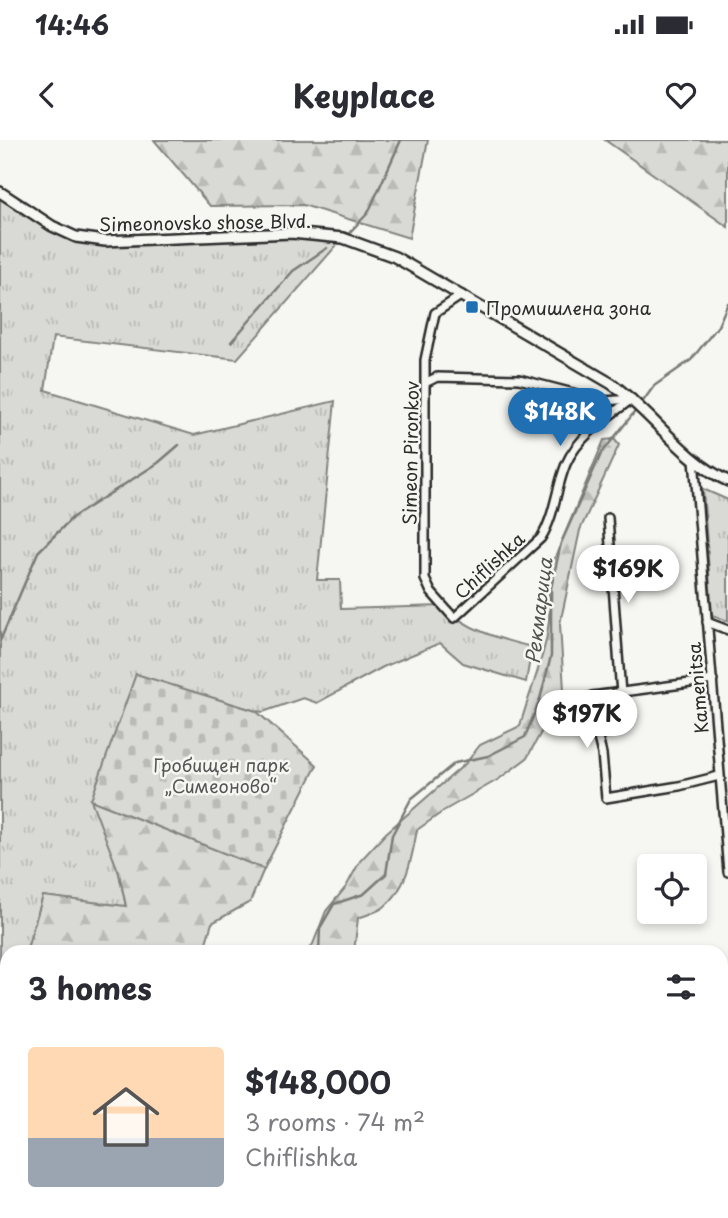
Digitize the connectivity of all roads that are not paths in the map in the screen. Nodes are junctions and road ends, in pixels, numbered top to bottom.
1 (0, 192) edge
2 (462, 295) junction
3 (427, 382) junction
4 (634, 400) junction
5 (694, 459) junction
6 (728, 481) edge
7 (608, 518) dead end
8 (454, 618) joint
9 (707, 622) junction
10 (728, 630) edge
11 (713, 680) junction
12 (621, 694) junction
13 (719, 776) junction
14 (728, 872) edge

1 - 2 street, Simeonovsko shose Blvd.
2 - 3 street, Simeon Pironkov
2 - 4 street, Simeonovsko shose Blvd.
3 - 4 street
3 - 8 street, Simeon Pironkov
4 - 5 street, Simeonovsko shose Blvd.
4 - 8 street, Chiflishka
5 - 6 street, Simeonovsko shose Blvd.
5 - 9 street, Kamenitsa
7 - 12 street
9 - 10 street
9 - 11 street, Kamenitsa
11 - 12 street
11 - 13 street, Kamenitsa
12 - 13 street
13 - 14 street, Kamenitsa

